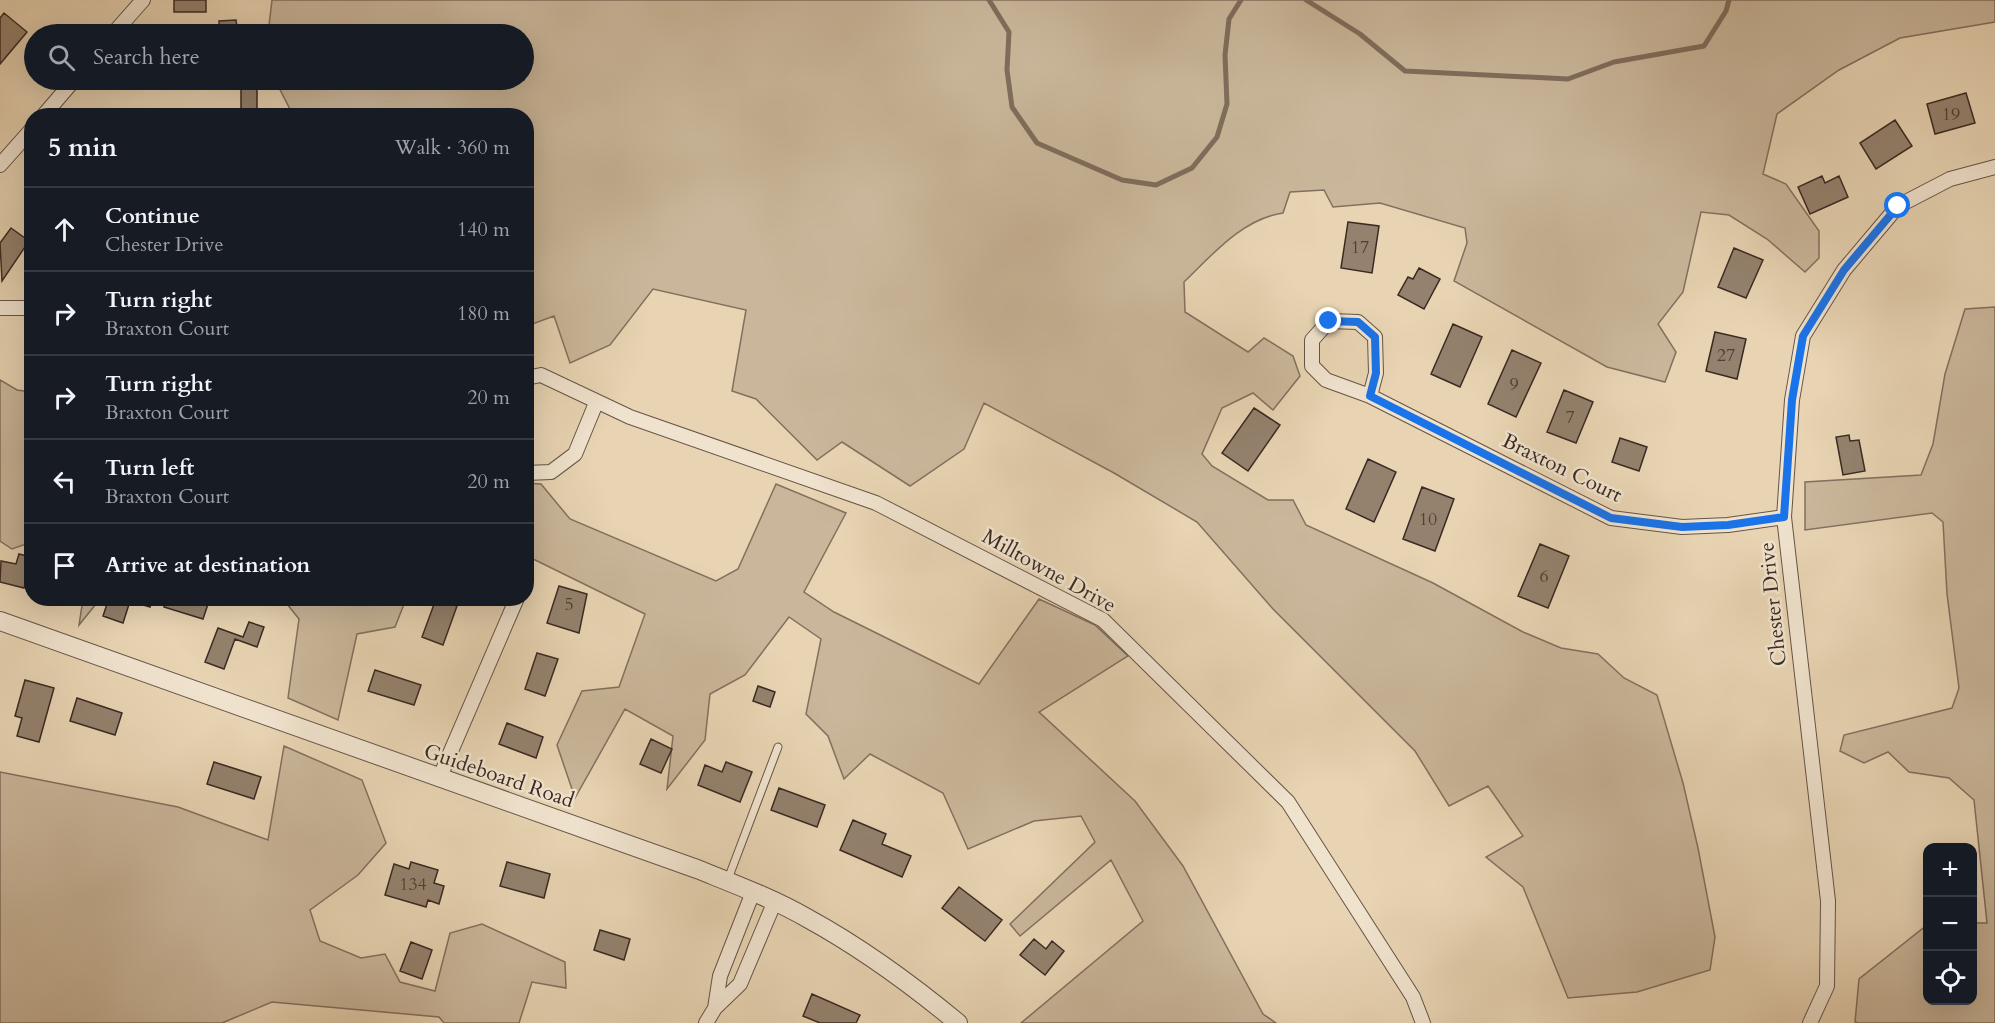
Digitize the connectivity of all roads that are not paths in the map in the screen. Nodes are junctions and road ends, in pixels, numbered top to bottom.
1 (142, 0) edge
2 (122, 24) edge
3 (65, 90) edge
4 (50, 108) edge
5 (24, 138) edge
6 (0, 165) edge
7 (1995, 167) edge
8 (0, 308) edge
9 (24, 308) edge
10 (534, 376) edge
11 (1370, 396) junction
12 (596, 403) junction
13 (534, 473) edge
14 (1784, 517) junction
15 (514, 606) edge
16 (0, 621) edge
17 (778, 747) dead end
18 (439, 779) junction
19 (727, 881) junction
20 (753, 892) junction
21 (775, 901) junction
22 (715, 1008) junction
23 (706, 1023) edge
24 (958, 1023) edge
25 (1423, 1023) edge
26 (1810, 1023) edge

1 - 2 street
3 - 4 street
5 - 6 street
7 - 14 street, Chester Drive
8 - 9 street
10 - 12 street, Milltowne Drive
11 - 11 street, Braxton Court
11 - 14 street, Braxton Court
12 - 13 street
12 - 25 street, Milltowne Drive
14 - 26 street, Chester Drive
15 - 18 street
16 - 18 street, Guideboard Road
17 - 19 lane
18 - 19 street, Guideboard Road
19 - 20 street, Guideboard Road
20 - 21 street, Guideboard Road
20 - 22 street
21 - 22 street
21 - 24 street, Guideboard Road
22 - 23 street

